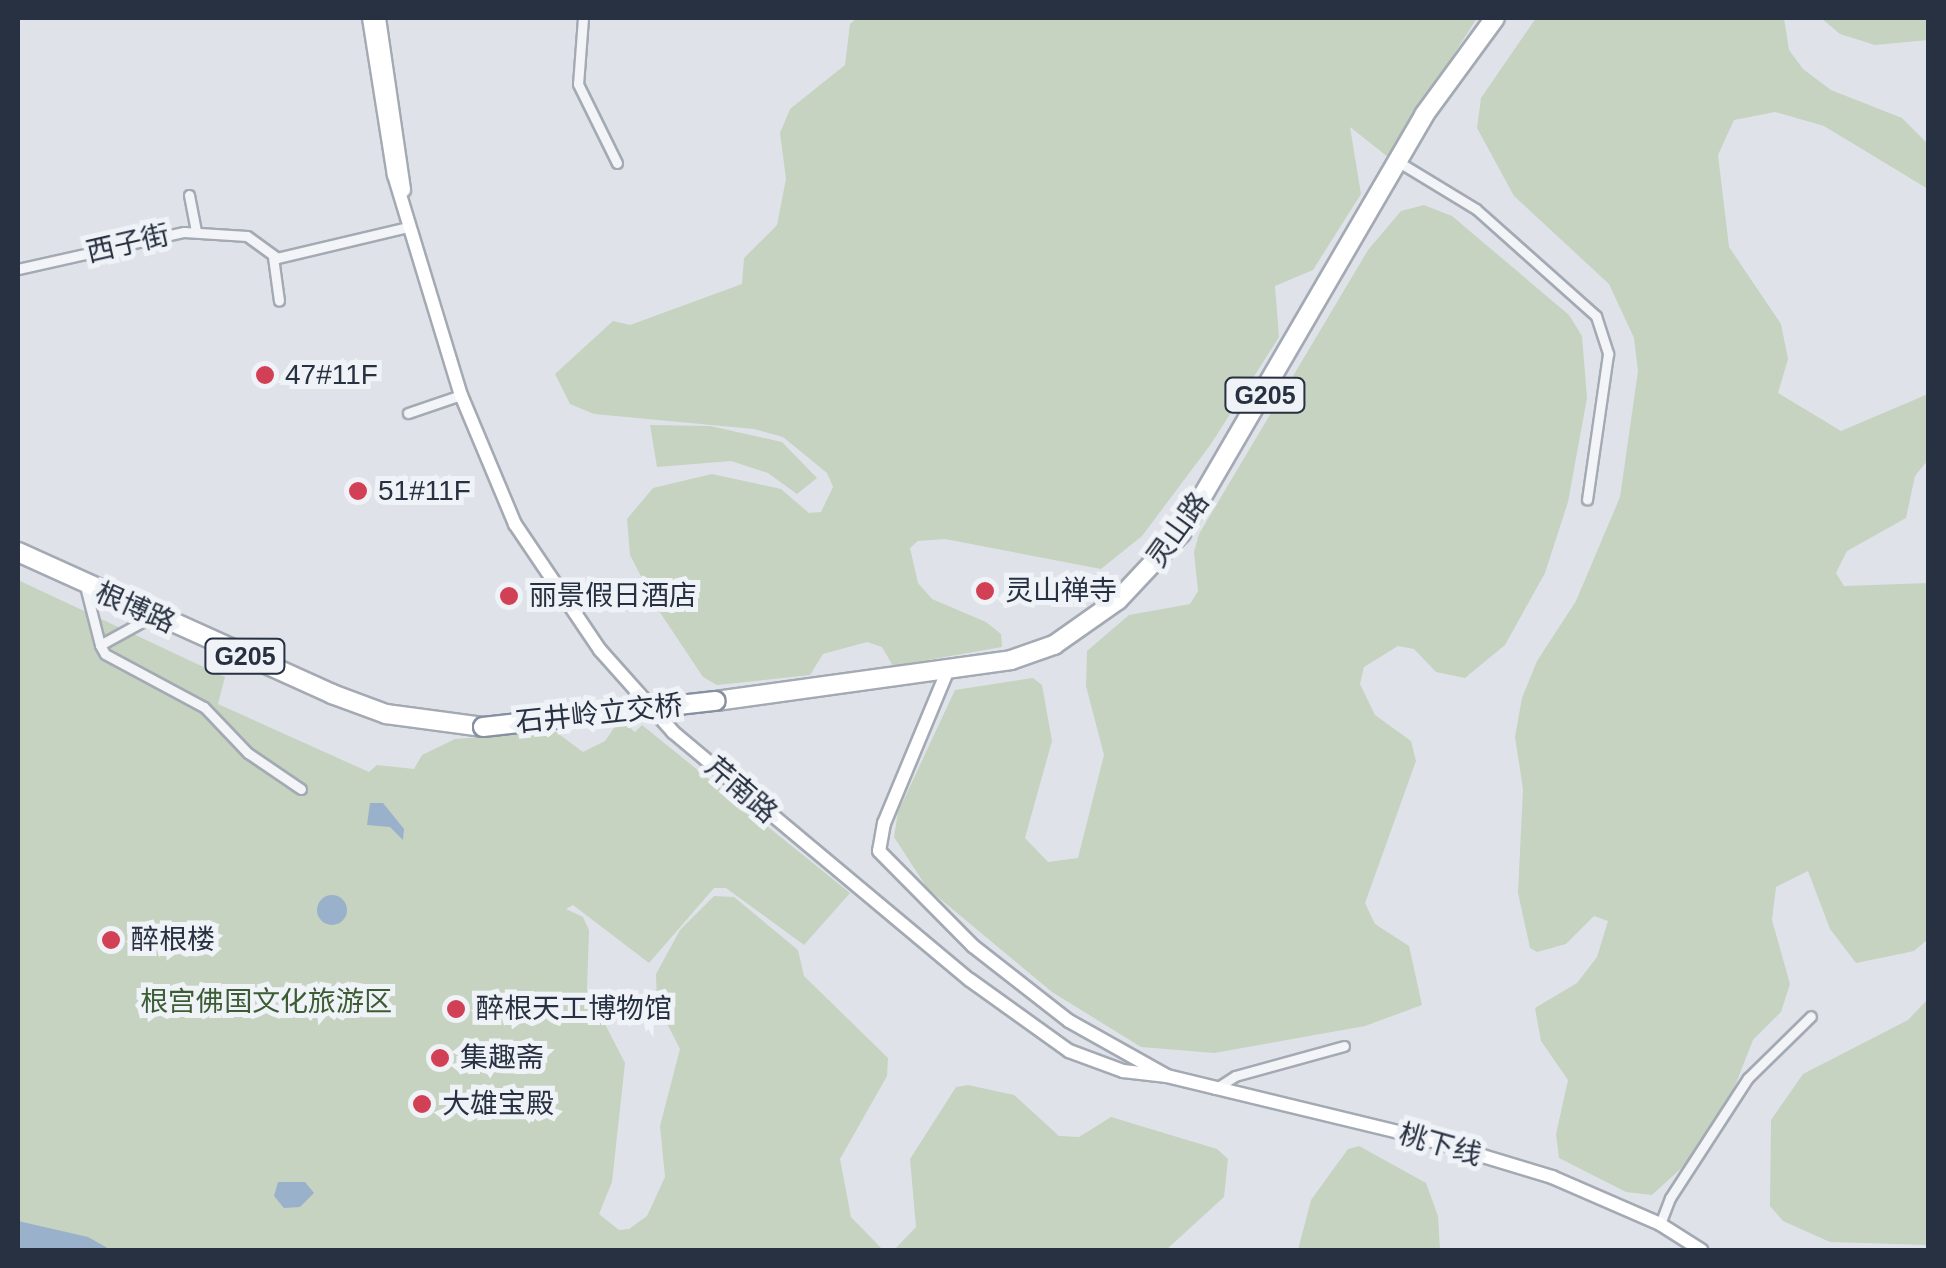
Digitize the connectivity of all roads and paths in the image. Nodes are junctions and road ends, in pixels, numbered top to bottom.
1 (368, 18) edge
2 (379, 18) edge
3 (583, 18) edge
4 (1495, 18) edge
5 (1398, 160) junction
6 (617, 163) dead end
7 (189, 195) dead end
8 (408, 227) junction
9 (196, 232) junction
10 (273, 258) junction
11 (18, 269) edge
12 (278, 300) dead end
13 (461, 395) junction
14 (408, 414) dead end
15 (1587, 499) dead end
16 (18, 552) edge
17 (85, 586) junction
18 (151, 617) junction
19 (100, 645) junction
20 (947, 672) junction
21 (483, 726) joint
22 (301, 789) dead end
23 (1811, 1016) dead end
24 (1344, 1046) dead end
25 (1166, 1076) junction
26 (1215, 1089) junction
27 (1660, 1224) junction
28 (1701, 1250) edge

1 - 8 main road, 芹南路
2 - 8 main road
3 - 6 street
4 - 5 highway, 灵山路 / G205
5 - 15 street
5 - 20 highway, 灵山路 / G205
7 - 9 street
8 - 10 street
8 - 13 main road, 芹南路
9 - 10 street, 西子街
9 - 11 street, 西子街
10 - 12 street
13 - 14 street
13 - 25 main road, 芹南路
16 - 17 highway, 根博路 / G205
17 - 18 highway, 根博路 / G205
17 - 19 street
18 - 19 street
18 - 21 highway, 根博路 / G205
19 - 22 street
20 - 21 highway, 石井岭立交桥 / G205, bridge
20 - 25 main road
23 - 27 street
24 - 26 street
25 - 26 main road, 桃下线
26 - 27 main road, 桃下线
27 - 28 main road, 桃下线

